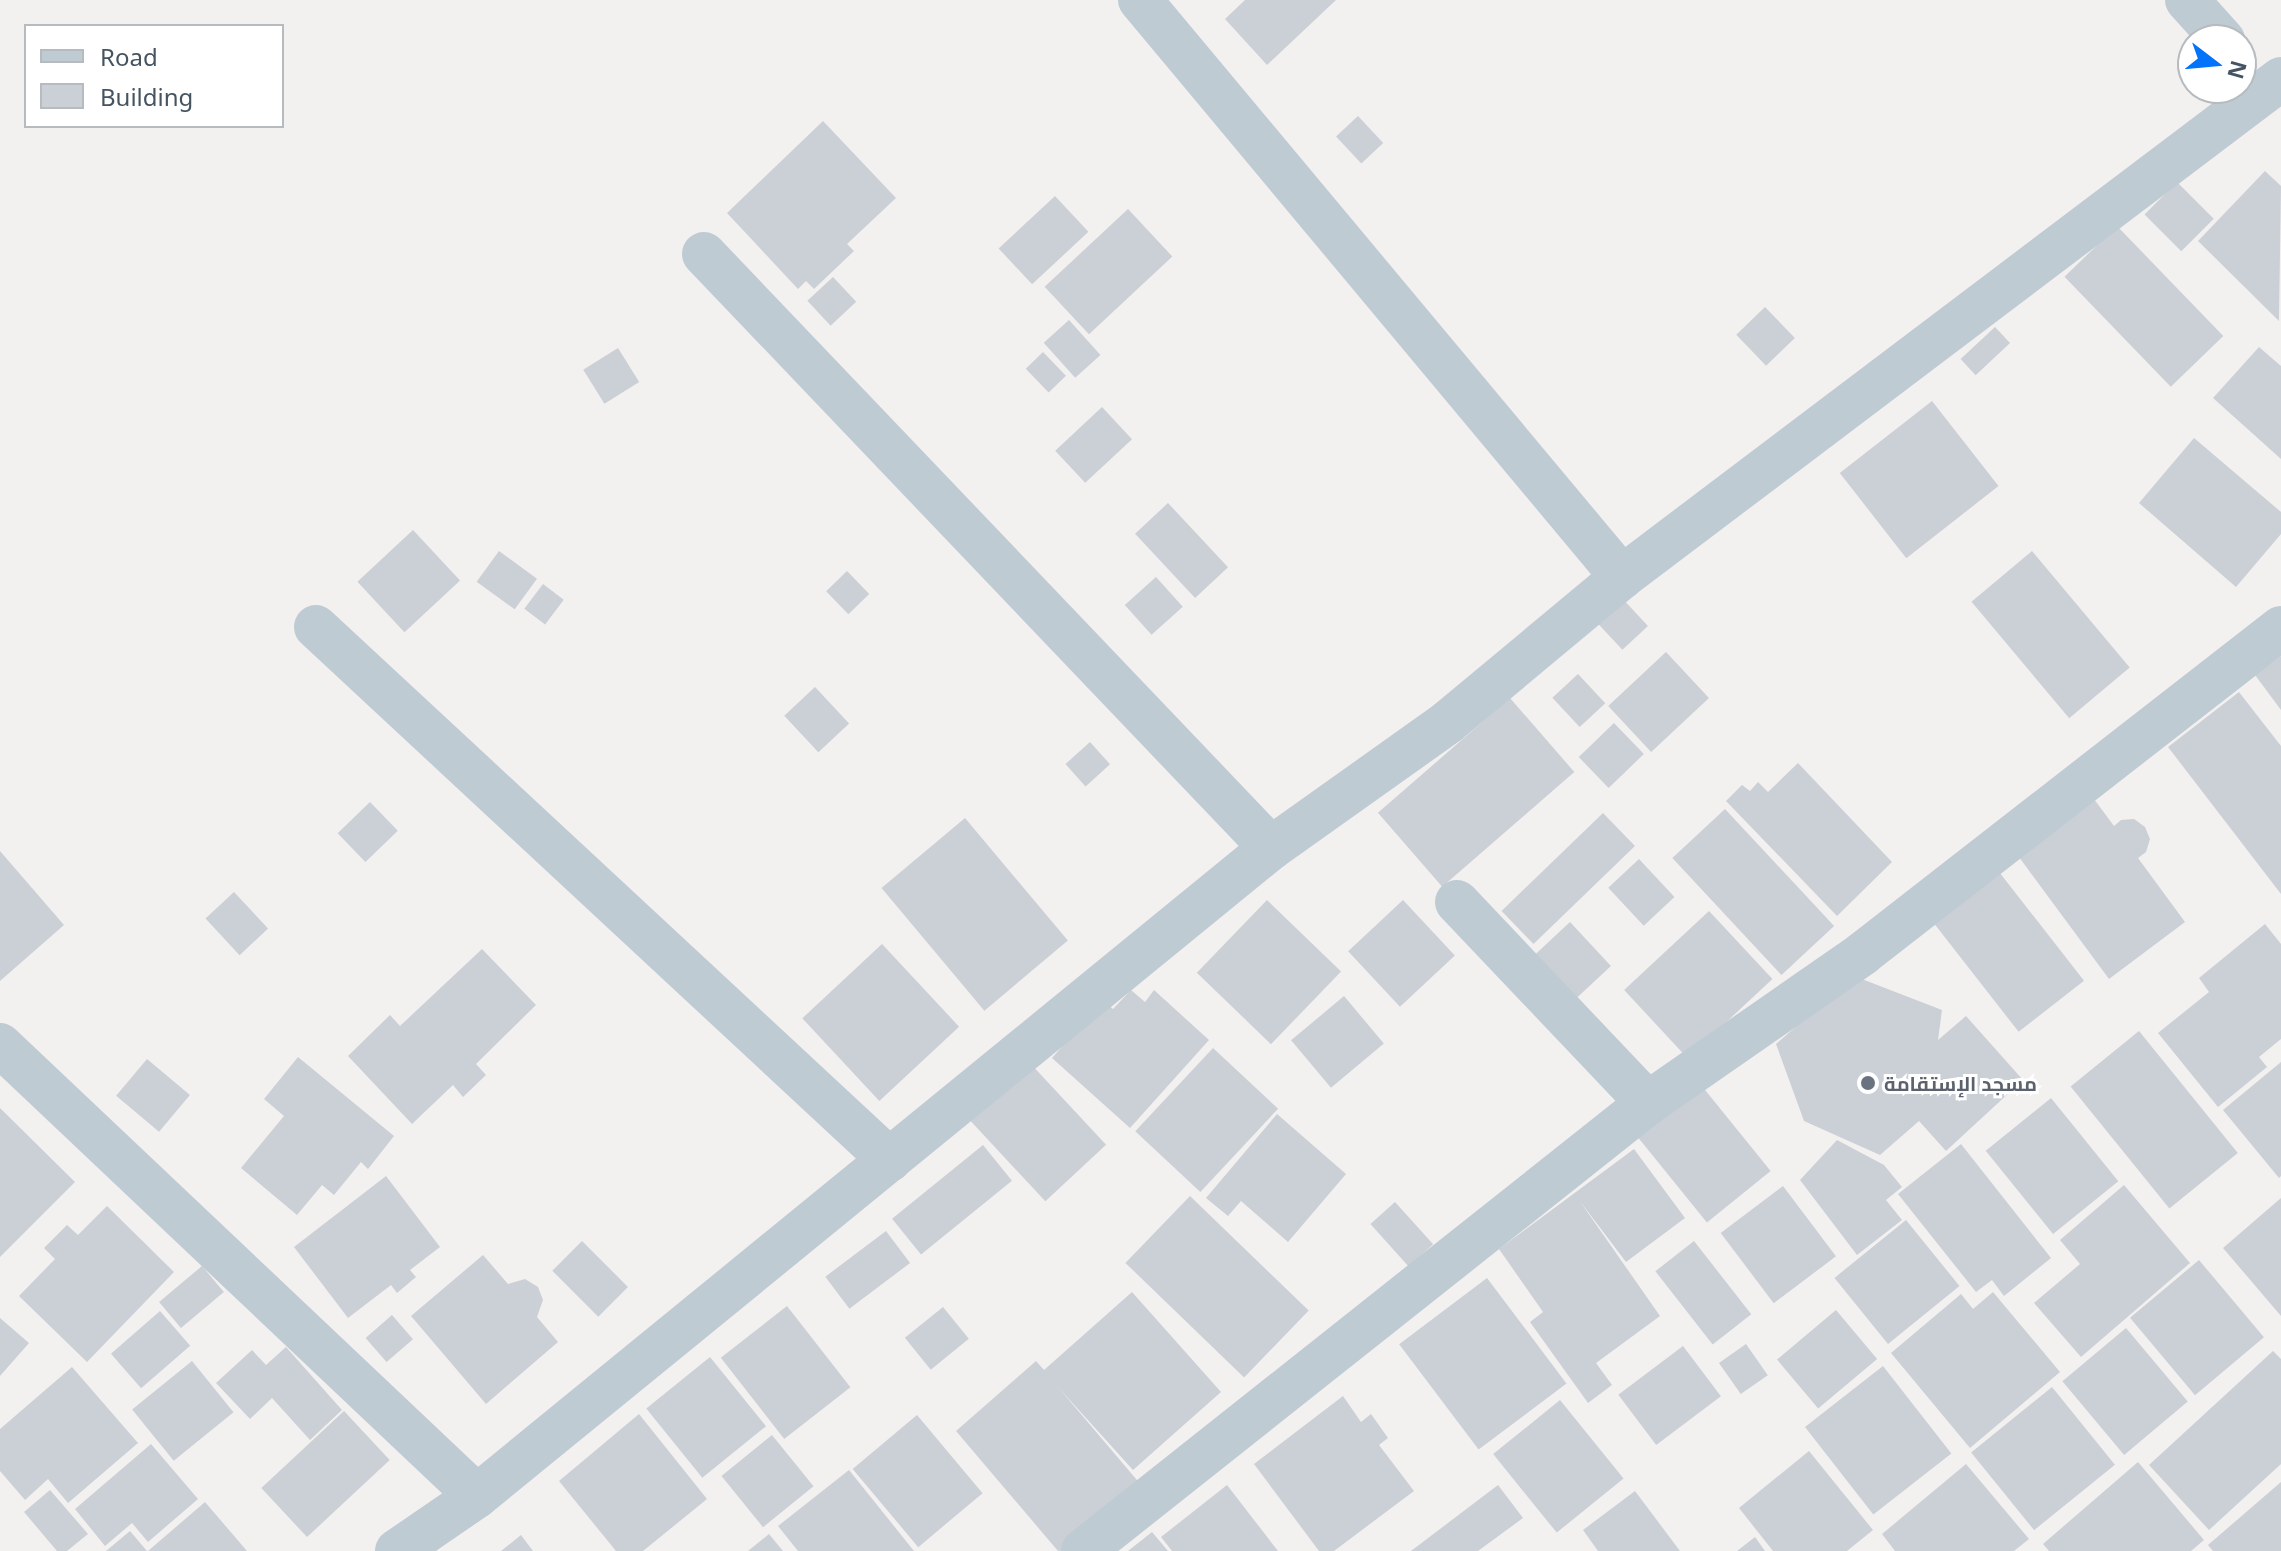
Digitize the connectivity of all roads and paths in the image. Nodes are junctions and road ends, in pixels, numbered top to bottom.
1 (1140, 0) edge
2 (2187, 0) edge
3 (2209, 24) edge
4 (2263, 76) edge
5 (704, 254) dead end
6 (1622, 577) junction
7 (316, 627) dead end
8 (2281, 628) edge
9 (1271, 848) junction
10 (1457, 902) dead end
11 (0, 1045) edge
12 (1648, 1103) junction
13 (890, 1160) junction
14 (477, 1496) junction
15 (397, 1551) edge
16 (1083, 1551) edge

1 - 6 street
2 - 3 street
4 - 6 street
5 - 9 street
6 - 9 street
7 - 13 street
8 - 12 street
9 - 13 street
10 - 12 street
11 - 14 street
12 - 16 street
13 - 14 street
14 - 15 street

